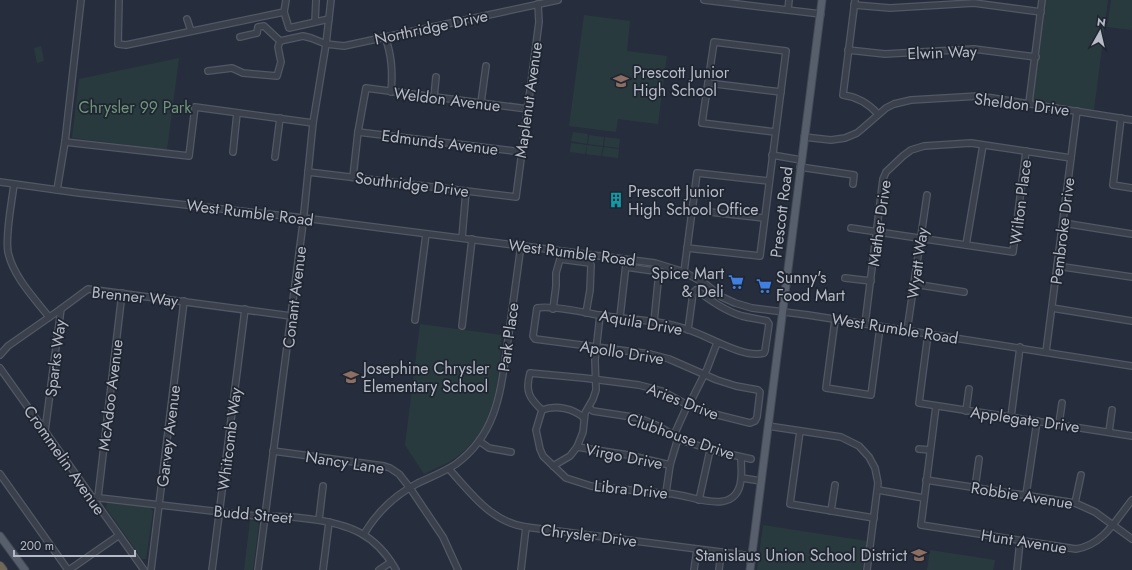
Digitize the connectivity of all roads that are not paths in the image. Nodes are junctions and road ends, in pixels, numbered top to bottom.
1 (82, 0) edge
2 (119, 0) edge
3 (286, 0) edge
4 (316, 0) edge
5 (331, 0) edge
6 (558, 0) edge
7 (704, 0) edge
8 (789, 0) edge
9 (822, 0) edge
10 (1042, 0) edge
11 (854, 2) edge
12 (538, 4) junction
13 (788, 10) junction
14 (284, 12) junction
15 (1041, 12) junction
16 (820, 14) junction
17 (187, 19) dead end
18 (329, 19) junction
19 (315, 22) junction
20 (191, 31) junction
21 (240, 37) dead end
22 (385, 37) junction
23 (280, 41) junction
24 (326, 44) junction
25 (848, 50) junction
26 (1036, 57) junction
27 (486, 66) dead end
28 (208, 72) dead end
29 (436, 77) dead end
30 (708, 84) junction
31 (391, 92) junction
32 (781, 92) junction
33 (434, 97) junction
34 (481, 103) junction
35 (1029, 104) junction
36 (528, 109) junction
37 (1077, 111) junction
38 (237, 112) junction
39 (878, 114) junction
40 (280, 118) junction
41 (1121, 118) junction
42 (1132, 120) edge
43 (313, 123) junction
44 (358, 132) junction
45 (775, 132) junction
46 (804, 137) junction
47 (65, 142) junction
48 (983, 145) junction
49 (1026, 151) junction
50 (232, 152) dead end
51 (522, 152) junction
52 (772, 155) junction
53 (275, 157) dead end
54 (1071, 158) junction
55 (801, 164) junction
56 (308, 172) junction
57 (353, 177) junction
58 (769, 181) junction
59 (0, 182) edge
60 (14, 184) junction
61 (853, 184) dead end
62 (1132, 188) edge
63 (57, 190) junction
64 (466, 191) junction
65 (927, 195) dead end
66 (516, 197) joint
67 (692, 210) junction
68 (304, 218) junction
69 (764, 218) junction
70 (1063, 223) junction
71 (851, 228) dead end
72 (877, 231) junction
73 (426, 234) junction
74 (1132, 234) edge
75 (462, 238) junction
76 (921, 238) junction
77 (472, 239) junction
78 (521, 245) junction
79 (966, 245) junction
80 (687, 248) junction
81 (626, 264) junction
82 (1057, 266) junction
83 (684, 272) junction
84 (845, 278) dead end
85 (1132, 278) edge
86 (871, 281) junction
87 (914, 284) junction
88 (964, 292) dead end
89 (122, 293) junction
90 (184, 301) junction
91 (538, 308) joint
92 (553, 308) junction
93 (1052, 308) junction
94 (61, 309) junction
95 (244, 309) junction
96 (782, 312) junction
97 (586, 313) junction
98 (600, 315) junction
99 (291, 316) junction
100 (49, 317) junction
101 (620, 317) junction
102 (415, 320) dead end
103 (835, 320) junction
104 (1132, 321) edge
105 (654, 322) junction
106 (865, 324) junction
107 (462, 326) dead end
108 (880, 327) junction
109 (688, 330) junction
110 (907, 331) junction
111 (928, 334) junction
112 (717, 343) junction
113 (596, 347) junction
114 (1020, 347) junction
115 (1046, 352) junction
116 (0, 355) edge
117 (1132, 366) edge
118 (0, 368) edge
119 (704, 375) junction
120 (595, 379) junction
121 (969, 389) dead end
122 (760, 391) joint
123 (1062, 403) dead end
124 (689, 405) junction
125 (936, 406) junction
126 (589, 408) junction
127 (542, 410) junction
128 (966, 410) junction
129 (1112, 410) dead end
130 (1011, 417) junction
131 (584, 418) junction
132 (1037, 421) junction
133 (1059, 424) junction
134 (768, 426) junction
135 (45, 431) junction
136 (800, 431) junction
137 (1109, 432) junction
138 (1132, 436) edge
139 (676, 437) junction
140 (479, 441) junction
141 (577, 447) junction
142 (920, 449) dead end
143 (710, 450) junction
144 (930, 450) junction
145 (273, 451) junction
146 (511, 452) dead end
147 (741, 457) junction
148 (751, 459) dead end
149 (979, 459) dead end
150 (670, 465) junction
151 (553, 466) junction
152 (449, 469) junction
153 (0, 474) edge
154 (1081, 475) dead end
155 (742, 478) junction
156 (926, 480) junction
157 (761, 481) junction
158 (835, 485) dead end
159 (323, 486) dead end
160 (410, 488) junction
161 (975, 488) junction
162 (878, 490) junction
163 (666, 493) junction
164 (1026, 495) junction
165 (91, 497) junction
166 (98, 497) junction
167 (924, 498) junction
168 (699, 500) junction
169 (1132, 500) edge
170 (1075, 503) junction
171 (160, 505) junction
172 (831, 511) junction
173 (220, 512) junction
174 (264, 517) junction
175 (874, 518) junction
176 (319, 520) junction
177 (330, 522) junction
178 (1113, 525) junction
179 (526, 527) junction
180 (364, 534) junction
181 (0, 536) edge
182 (118, 536) junction
183 (1132, 539) edge
184 (1020, 541) junction
185 (696, 549) junction
186 (721, 552) junction
187 (752, 556) junction
188 (391, 562) junction
189 (0, 566) edge
190 (3, 570) edge
191 (24, 570) edge
192 (69, 570) edge
193 (144, 570) edge
194 (151, 570) edge
195 (212, 570) edge
196 (258, 570) edge
197 (323, 570) edge
198 (379, 570) edge
199 (396, 570) edge
200 (458, 570) edge
201 (520, 570) edge
202 (694, 570) edge
203 (718, 570) edge
204 (750, 570) edge
205 (867, 570) edge
206 (1017, 570) edge

1 - 47 street
2 - 20 street
3 - 14 street
4 - 19 street
5 - 18 street, Conant Avenue
6 - 12 street, Northridge Drive
7 - 13 street
8 - 13 street
9 - 16 main road, Prescott Road
10 - 15 street
11 - 15 street
11 - 25 street
12 - 22 street, Northridge Drive
12 - 36 street, Maplenut Avenue
13 - 16 street
14 - 19 street
14 - 20 street
15 - 26 street
16 - 46 main road, Prescott Road
17 - 20 street
18 - 19 street
18 - 24 street, Conant Avenue
21 - 23 street
22 - 24 street, Northridge Drive
22 - 31 street
23 - 24 street, Northridge Drive
23 - 28 street
24 - 43 street, Conant Avenue
25 - 26 street, Elwin Way
25 - 39 street
26 - 35 street
27 - 34 street
29 - 33 street
30 - 32 street
30 - 32 street
30 - 45 street
31 - 33 street, Weldon Avenue
31 - 44 street, Weldon Avenue
32 - 45 street
33 - 34 street, Weldon Avenue
34 - 36 street, Weldon Avenue
35 - 37 street, Sheldon Drive
35 - 39 street, Sheldon Drive
36 - 51 street, Maplenut Avenue
37 - 41 street, Sheldon Drive
37 - 54 street, Pembroke Drive
38 - 40 street
38 - 47 street
38 - 50 street
39 - 46 street, Sheldon Drive
40 - 43 street
40 - 53 street
41 - 42 street, Sheldon Drive
41 - 62 street
43 - 56 street, Conant Avenue
44 - 51 street, Edmunds Avenue
44 - 57 street
45 - 52 street
46 - 55 main road, Prescott Road
47 - 63 street
48 - 49 street, Mather Drive
48 - 72 street, Mather Drive
48 - 79 street
49 - 54 street, Mather Drive
49 - 79 street, Wilton Place
51 - 66 street, Maplenut Avenue
52 - 55 street
52 - 58 street
54 - 70 street, Pembroke Drive
55 - 61 street
55 - 96 main road, Prescott Road
56 - 57 street, Southridge Drive
56 - 68 street, Conant Avenue
57 - 64 street, Southridge Drive
58 - 67 street
58 - 69 street
59 - 60 street, West Rumble Road
60 - 63 street, West Rumble Road
60 - 100 street
63 - 68 street, West Rumble Road
64 - 66 street, Southridge Drive
64 - 75 street
65 - 76 street, Wyatt Way
67 - 69 street
67 - 80 street
68 - 73 street, West Rumble Road
68 - 99 street, Conant Avenue
69 - 80 street
70 - 74 street
70 - 82 street, Pembroke Drive
71 - 72 street
72 - 76 street
72 - 86 street, Mather Drive
73 - 75 street, West Rumble Road
73 - 102 street
75 - 77 street, West Rumble Road
76 - 79 street
76 - 87 street, Wyatt Way
77 - 78 street, West Rumble Road
77 - 107 street
78 - 81 street, West Rumble Road
78 - 140 street, Park Place
80 - 83 street
81 - 83 street, West Rumble Road
81 - 101 street
81 - 105 street
82 - 85 street
82 - 93 street, Pembroke Drive
83 - 96 street, West Rumble Road
84 - 86 street
86 - 106 street, Mather Drive
87 - 88 street
87 - 110 street, Wyatt Way
89 - 90 street, Brenner Way
89 - 94 street, Brenner Way
89 - 166 street, McAdoo Avenue
90 - 95 street, Brenner Way
90 - 171 street, Garvey Avenue
91 - 92 street, Aquila Drive
91 - 113 street, Apollo Drive
92 - 97 street, Aquila Drive
92 - 97 street
93 - 104 street
93 - 115 street, Pembroke Drive
94 - 100 street, Brenner Way
94 - 135 street, Sparks Way
95 - 99 street, Brenner Way
95 - 173 street, Whitcomb Way
96 - 103 street, West Rumble Road
96 - 134 main road, Prescott Road
97 - 98 street, Aquila Drive
98 - 101 street, Aquila Drive
98 - 113 street
99 - 145 street, Conant Avenue
100 - 116 street, Brenner Way
101 - 105 street, Aquila Drive
103 - 106 street, West Rumble Road
103 - 108 street
105 - 109 street, Aquila Drive
106 - 108 street, West Rumble Road
108 - 110 street, West Rumble Road
109 - 112 street, Aquila Drive
109 - 112 street, Aquila Drive
110 - 111 street, West Rumble Road
111 - 114 street, West Rumble Road
111 - 125 street, Applegate Drive
112 - 119 street
113 - 119 street, Apollo Drive
113 - 120 street
114 - 115 street, West Rumble Road
114 - 130 street
115 - 117 street, West Rumble Road
118 - 135 street, Crommelin Avenue
119 - 122 street, Apollo Drive
119 - 124 street
120 - 124 street, Aries Drive
120 - 126 street
120 - 127 street, Aries Drive
121 - 128 street
122 - 124 street, Aries Drive
123 - 133 street
124 - 139 street
125 - 128 street, Applegate Drive
125 - 144 street
126 - 131 street
126 - 139 street, Clubhouse Drive
127 - 131 street
127 - 151 street, Libra Drive
128 - 130 street, Applegate Drive
129 - 137 street
130 - 132 street, Applegate Drive
131 - 141 street
132 - 133 street, Applegate Drive
132 - 164 street
133 - 137 street, Applegate Drive
134 - 136 street
134 - 157 main road, Prescott Road
135 - 165 street, Crommelin Avenue
136 - 162 street
136 - 172 street
137 - 138 street, Applegate Drive
139 - 143 street, Clubhouse Drive
139 - 150 street
140 - 146 street
140 - 152 street, Park Place
141 - 150 street, Virgo Drive
141 - 151 street
142 - 144 street
143 - 147 street, Clubhouse Drive
143 - 168 street
144 - 156 street
145 - 160 street, Nancy Lane
145 - 174 street, Conant Avenue
147 - 148 street, Clubhouse Drive
147 - 155 street, Libra Drive
149 - 161 street
150 - 163 street
151 - 163 street, Libra Drive
152 - 160 street, Park Place
152 - 179 street, Chrysler Drive
153 - 192 street
154 - 170 street
155 - 157 street
155 - 168 street, Libra Drive
156 - 161 street, Robbie Avenue
156 - 167 street
157 - 187 main road, Prescott Road
158 - 172 street
159 - 176 street
160 - 180 street, Park Place
160 - 200 street, Nancy Lane
161 - 164 street, Robbie Avenue
162 - 167 street
162 - 175 street
163 - 168 street, Libra Drive
164 - 170 street, Robbie Avenue
165 - 166 street, Budd Street
165 - 182 street, Crommelin Avenue
166 - 171 street, Budd Street
167 - 184 street, Hunt Avenue
169 - 178 street, Hunt Avenue
170 - 178 street, Robbie Avenue
171 - 173 street, Budd Street
171 - 194 street, Garvey Avenue
172 - 175 street
173 - 174 street, Budd Street
173 - 195 street, Whitcomb Way
174 - 176 street, Budd Street
174 - 196 street, Conant Avenue
175 - 205 street
176 - 177 street, Budd Street
177 - 180 street, Budd Street
177 - 197 street
178 - 183 street, Robbie Avenue
178 - 184 street, Hunt Avenue
179 - 185 street, Chrysler Drive
179 - 201 street
180 - 188 street, Budd Street
181 - 191 main road
182 - 192 street
182 - 193 street, Crommelin Avenue
184 - 206 street
185 - 186 street, Chrysler Drive
185 - 202 street
186 - 187 street, Chrysler Drive
186 - 203 street
187 - 204 main road, Prescott Road
188 - 198 street
188 - 199 street, Budd Street
189 - 190 highway

